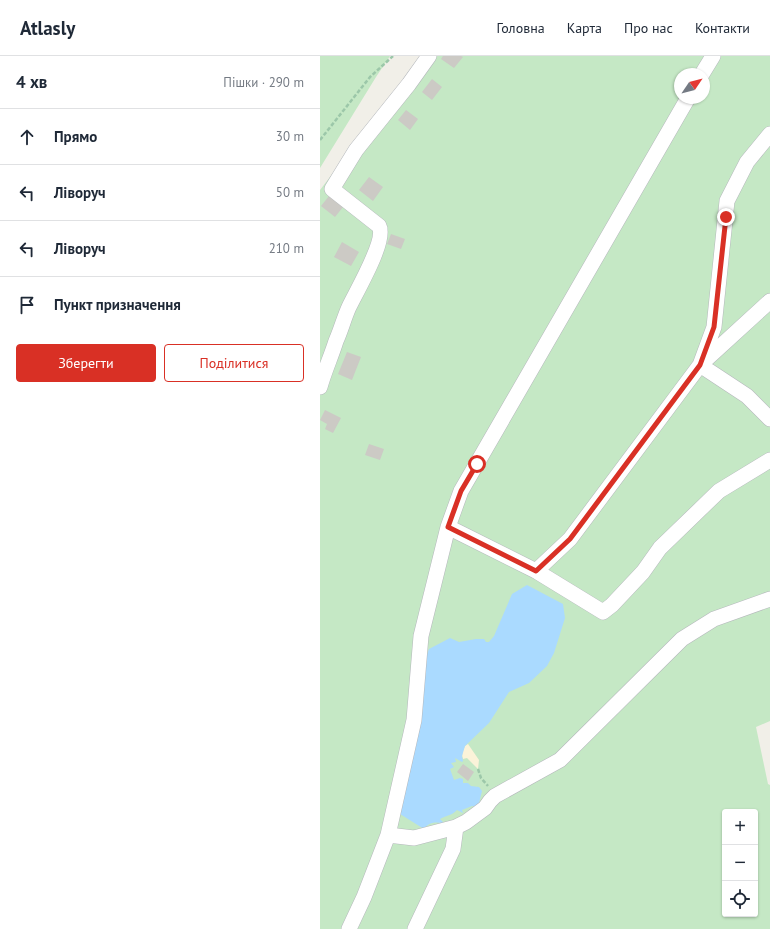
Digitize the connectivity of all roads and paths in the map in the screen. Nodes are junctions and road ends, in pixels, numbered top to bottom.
1 (393, 56) edge
2 (428, 56) edge
3 (712, 56) edge
4 (705, 68) edge
5 (685, 104) edge
6 (770, 134) edge
7 (320, 140) edge
8 (770, 301) edge
9 (700, 365) junction
10 (320, 387) edge
11 (770, 419) edge
12 (770, 460) edge
13 (448, 527) junction
14 (536, 571) junction
15 (770, 599) edge
16 (478, 769) dead end
17 (495, 796) junction
18 (456, 827) junction
19 (388, 835) junction
20 (349, 929) edge
21 (415, 929) edge

1 - 7 path
2 - 10 street
3 - 4 street
5 - 13 street
6 - 9 street
8 - 9 street
9 - 11 street
9 - 14 street
12 - 14 street
13 - 14 street
13 - 19 street
15 - 17 street
16 - 17 path
17 - 18 street
18 - 19 street
18 - 21 street
19 - 20 street

